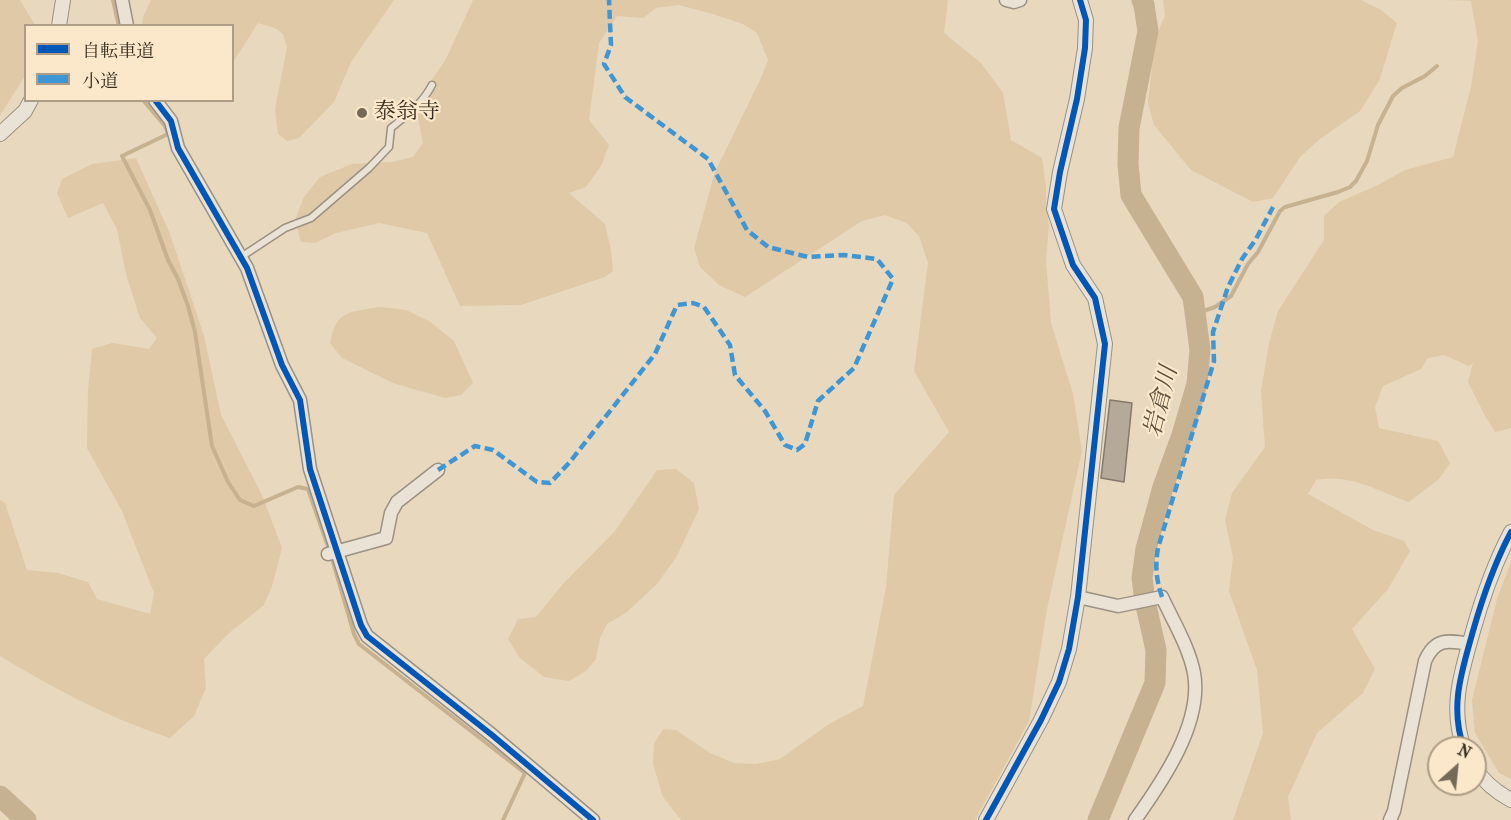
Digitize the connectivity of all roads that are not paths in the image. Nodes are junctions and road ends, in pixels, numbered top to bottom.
1 (63, 0) edge
2 (122, 0) edge
3 (1006, 0) edge
4 (1020, 0) edge
5 (1080, 0) edge
6 (59, 24) edge
7 (127, 24) edge
8 (432, 85) dead end
9 (30, 102) edge
10 (157, 102) edge
11 (0, 134) edge
12 (241, 256) junction
13 (438, 470) dead end
14 (1511, 532) edge
15 (333, 553) junction
16 (1078, 597) junction
17 (1469, 644) junction
18 (1459, 736) edge
19 (1487, 782) edge
20 (1511, 800) edge
21 (593, 820) edge
22 (986, 820) edge
23 (1135, 820) edge
24 (1390, 820) edge

1 - 6 street
2 - 7 street
3 - 4 street
5 - 16 street
8 - 12 lane
9 - 11 street
10 - 12 street
12 - 15 street
13 - 15 street
14 - 17 street
15 - 21 street
16 - 22 street
16 - 23 street
17 - 18 street
17 - 24 street
19 - 20 street

